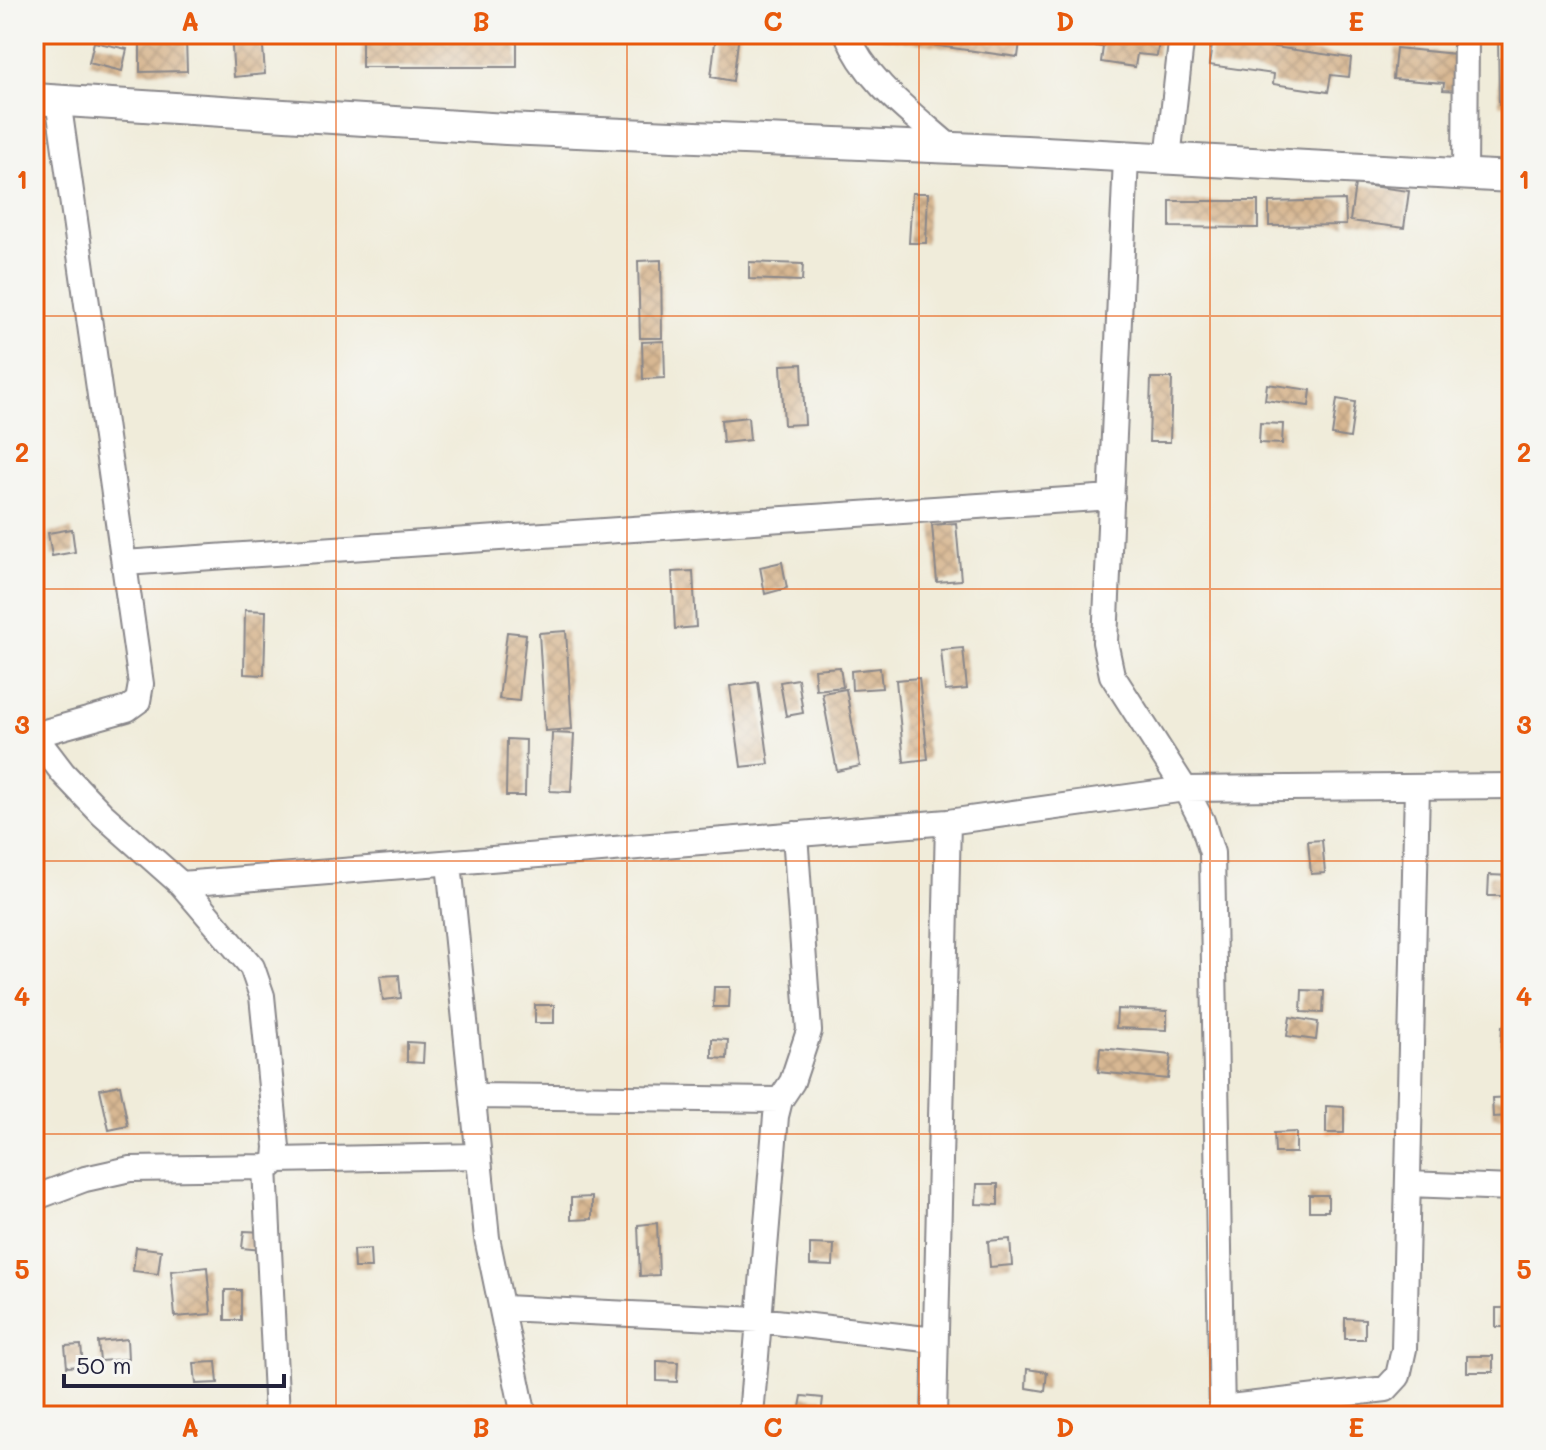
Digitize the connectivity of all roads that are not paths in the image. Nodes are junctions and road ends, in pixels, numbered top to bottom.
1 (847, 34) edge
2 (1182, 34) edge
3 (1466, 34) edge
4 (46, 100) edge
5 (952, 149) junction
6 (1126, 158) junction
7 (1168, 159) junction
8 (1465, 174) junction
9 (1512, 177) edge
10 (1112, 497) junction
11 (124, 563) junction
12 (34, 735) edge
13 (1512, 786) edge
14 (1417, 787) junction
15 (1185, 789) junction
16 (948, 822) junction
17 (795, 834) junction
18 (449, 863) junction
19 (181, 884) junction
20 (473, 1096) junction
21 (780, 1100) junction
22 (478, 1156) junction
23 (270, 1164) junction
24 (1408, 1184) junction
25 (1512, 1188) edge
26 (40, 1195) edge
27 (34, 1217) edge
28 (503, 1308) junction
29 (758, 1320) junction
30 (935, 1340) junction
31 (1221, 1412) edge
32 (277, 1416) edge
33 (524, 1416) edge
34 (751, 1416) edge
35 (934, 1416) edge

1 - 5 street
2 - 7 street
3 - 8 street
4 - 5 street
4 - 11 street
5 - 6 street
6 - 7 street
6 - 10 street
7 - 8 street
8 - 9 street
10 - 11 street
10 - 15 street
11 - 12 street
12 - 19 street
13 - 14 street
14 - 15 street
14 - 24 street
15 - 16 street
15 - 31 street
16 - 17 street
16 - 30 street
17 - 18 street
17 - 21 street
18 - 19 street
18 - 20 street
19 - 23 street
20 - 21 street
20 - 22 street
21 - 29 street
22 - 23 street
22 - 28 street
23 - 26 street
23 - 32 street
24 - 25 street
24 - 31 street
26 - 27 street
28 - 29 street
28 - 33 street
29 - 30 street
29 - 34 street
30 - 35 street

